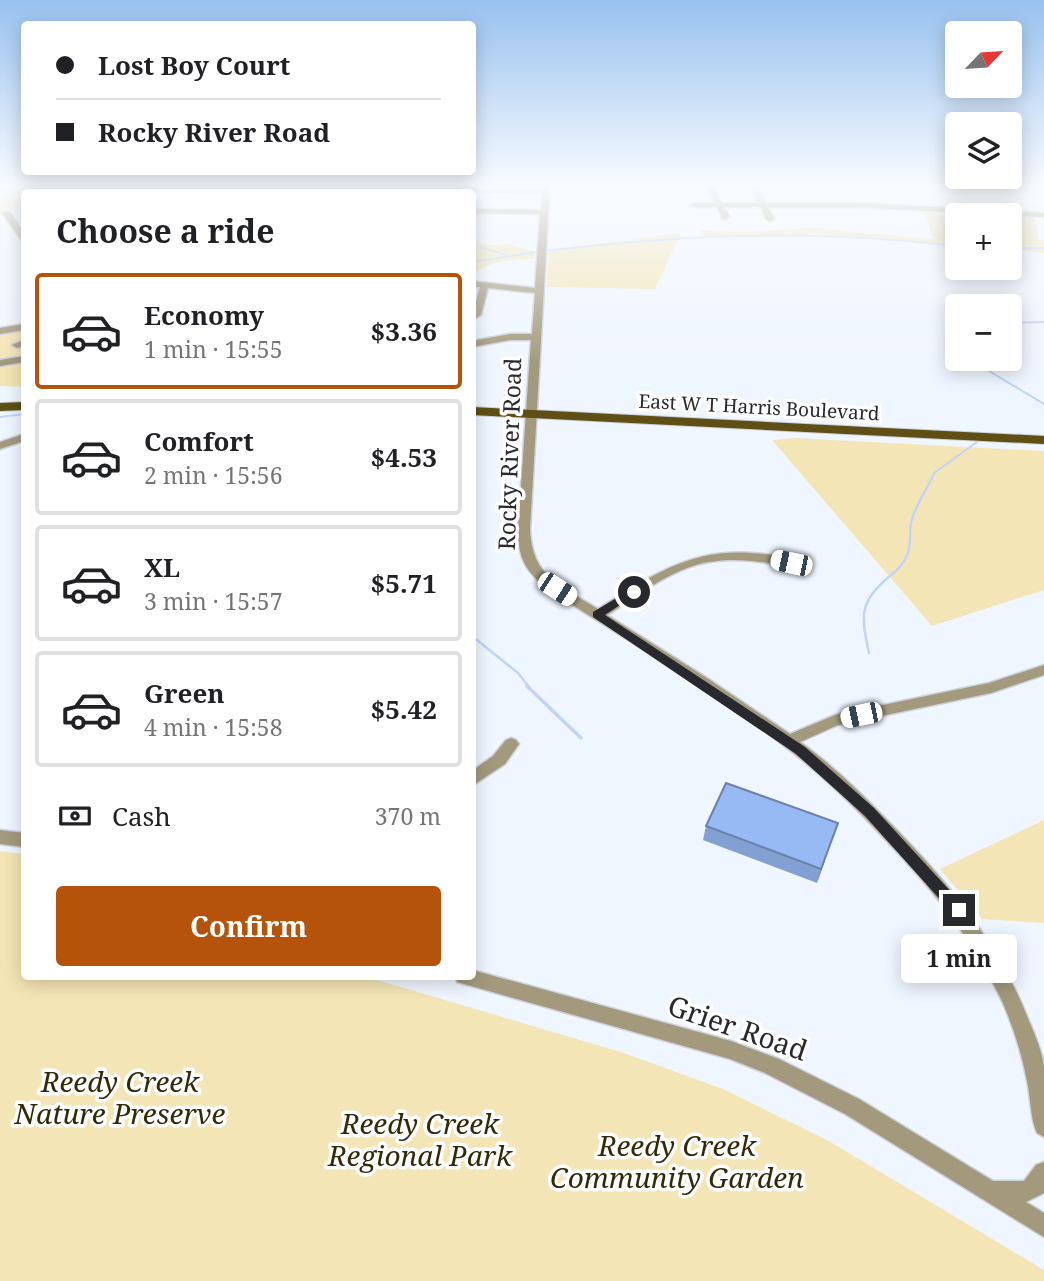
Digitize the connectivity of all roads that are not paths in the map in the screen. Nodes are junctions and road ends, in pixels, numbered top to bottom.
1 (542, 244) edge
2 (476, 284) edge
3 (485, 285) junction
4 (540, 291) junction
5 (476, 316) dead end
6 (21, 328) edge
7 (0, 331) edge
8 (537, 337) junction
9 (476, 343) edge
10 (21, 360) edge
11 (0, 363) edge
12 (21, 397) edge
13 (0, 398) edge
14 (476, 402) edge
15 (21, 406) edge
16 (0, 407) edge
17 (532, 409) junction
18 (476, 411) edge
19 (1044, 431) edge
20 (887, 432) junction
21 (21, 438) edge
22 (1044, 440) edge
23 (0, 446) edge
24 (791, 563) dead end
25 (597, 615) junction
26 (1044, 670) edge
27 (789, 741) junction
28 (511, 744) dead end
29 (476, 777) edge
30 (0, 837) edge
31 (21, 840) edge
32 (476, 979) edge
33 (1044, 1126) edge
34 (1044, 1173) edge
35 (986, 1189) junction
36 (1044, 1226) edge

1 - 4 street, Rocky River Road
2 - 3 street
3 - 4 street
3 - 5 street
4 - 8 street, Rocky River Road
6 - 7 street
8 - 9 street
8 - 17 street, Rocky River Road
10 - 11 street
12 - 13 main road
14 - 17 main road, East W T Harris Boulevard
15 - 16 main road
17 - 18 main road, East W T Harris Boulevard
17 - 19 main road, East W T Harris Boulevard
17 - 20 main road, East W T Harris Boulevard
17 - 25 street, Rocky River Road
19 - 20 main road
20 - 22 main road, East W T Harris Boulevard
21 - 23 street
24 - 25 street
25 - 27 street, Rocky River Road
26 - 27 street
27 - 33 street, Rocky River Road
28 - 29 street
30 - 31 street
32 - 35 street, Grier Road
34 - 35 street
35 - 36 street, Grier Road

